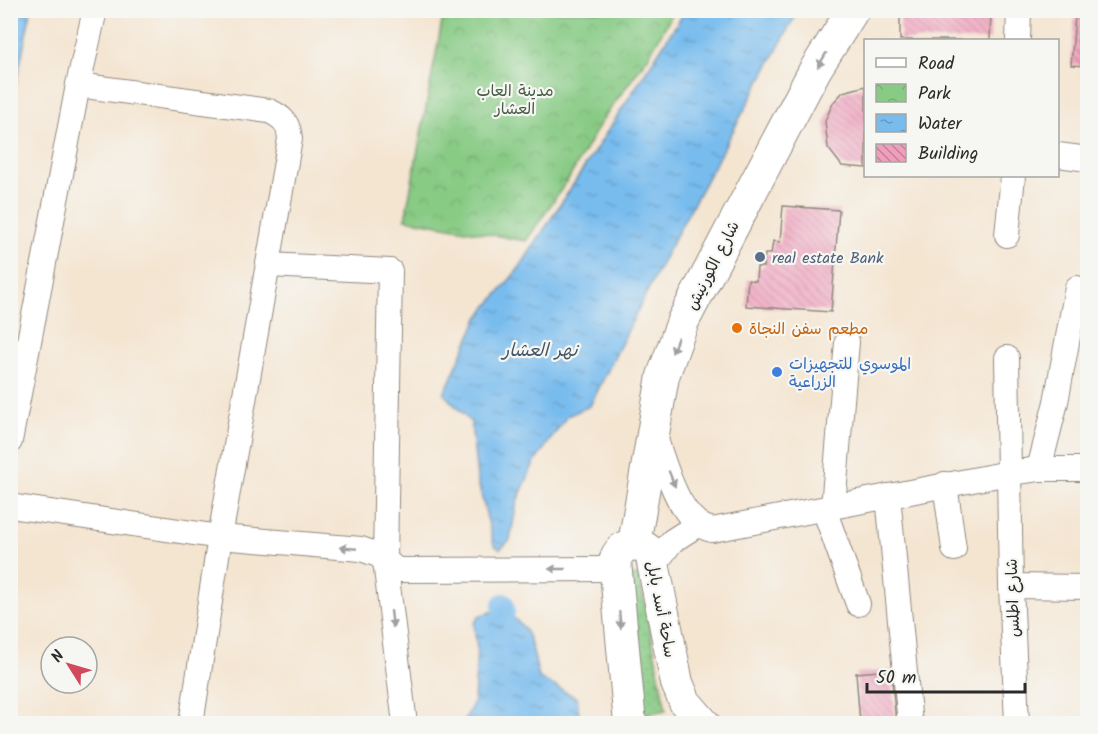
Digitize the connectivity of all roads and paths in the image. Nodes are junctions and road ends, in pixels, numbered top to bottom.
1 (95, 10) edge
2 (853, 10) edge
3 (1019, 10) edge
4 (1018, 39) edge
5 (78, 85) junction
6 (1059, 155) edge
7 (1088, 159) edge
8 (1013, 177) edge
9 (1007, 235) dead end
10 (268, 265) junction
11 (1077, 288) dead end
12 (847, 342) dead end
13 (1007, 358) dead end
14 (652, 429) junction
15 (10, 441) edge
16 (1038, 469) junction
17 (1088, 469) edge
18 (1010, 473) junction
19 (945, 484) junction
20 (888, 496) junction
21 (10, 506) edge
22 (829, 508) junction
23 (697, 525) junction
24 (220, 537) junction
25 (954, 549) dead end
26 (644, 554) junction
27 (385, 561) junction
28 (615, 569) junction
29 (1011, 586) junction
30 (1088, 587) edge
31 (858, 604) dead end
32 (191, 723) edge
33 (405, 723) edge
34 (630, 723) edge
35 (704, 723) edge
36 (910, 723) edge
37 (1017, 723) edge

1 - 5 street
2 -> 14 main road, شارع الكورنيش
3 - 4 street
5 - 10 street
5 - 15 street
6 - 7 street
8 - 9 street
10 - 24 street
10 - 27 street
11 - 16 street
12 - 22 street
13 - 18 street, شارع اطلس
14 -> 23 street
14 - 26 main road, شارع الكورنيش
16 - 17 street
16 - 18 street
18 - 19 street
18 - 29 street, شارع اطلس
19 - 20 street
19 - 25 street
20 - 22 street
20 - 36 street
21 - 24 street
22 - 23 street
22 - 31 street
23 - 26 street
27 -> 24 street
24 - 32 street
26 - 28 main road, ساحة أسد بابل
26 - 35 main road, ساحة أسد بابل
28 -> 27 street
27 -> 33 street
28 -> 34 main road
29 - 30 street
29 - 37 street, شارع اطلس

